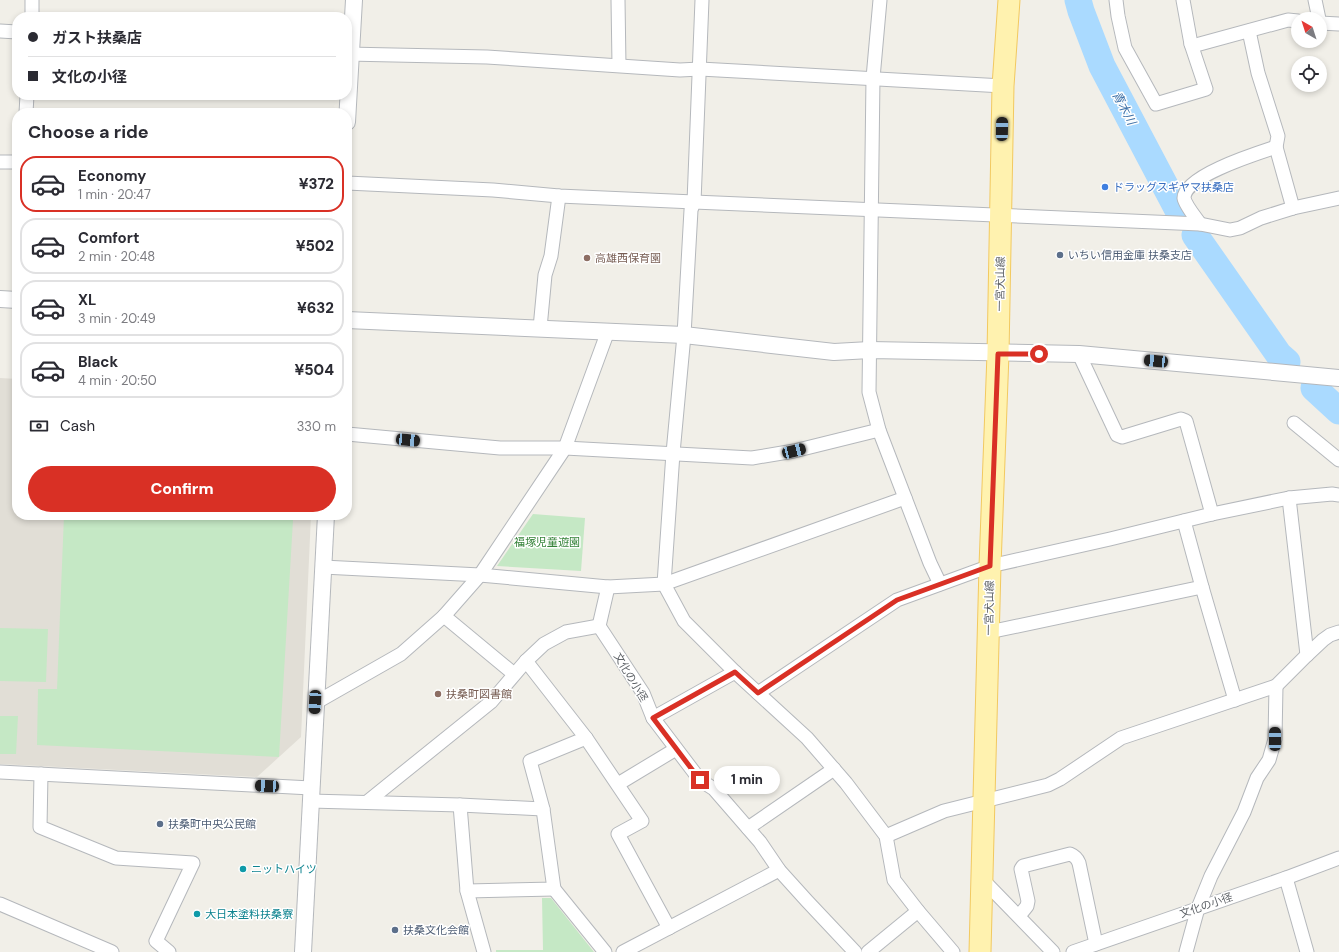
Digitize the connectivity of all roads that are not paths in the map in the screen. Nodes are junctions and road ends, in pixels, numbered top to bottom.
1 (32, 0) edge
2 (354, 0) edge
3 (618, 0) edge
4 (702, 0) edge
5 (880, 0) edge
6 (1010, 0) edge
7 (1116, 0) edge
8 (1183, 0) edge
9 (1315, 0) edge
10 (32, 12) edge
11 (1318, 12) edge
12 (1291, 20) edge
13 (352, 22) edge
14 (1327, 23) edge
15 (1339, 24) edge
16 (0, 31) edge
17 (1249, 31) junction
18 (12, 32) edge
19 (1191, 44) junction
20 (352, 54) edge
21 (619, 65) junction
22 (700, 69) junction
23 (873, 78) junction
24 (1003, 86) junction
25 (1276, 147) junction
26 (0, 162) edge
27 (12, 162) edge
28 (352, 183) edge
29 (559, 196) junction
30 (1339, 198) edge
31 (694, 202) junction
32 (1293, 208) junction
33 (872, 209) junction
34 (1001, 215) junction
35 (1200, 224) junction
36 (0, 300) edge
37 (12, 300) edge
38 (352, 320) edge
39 (540, 328) junction
40 (608, 331) junction
41 (684, 335) junction
42 (870, 350) junction
43 (998, 354) junction
44 (1079, 354) junction
45 (1339, 378) edge
46 (1294, 423) dead end
47 (880, 430) junction
48 (352, 434) edge
49 (564, 448) junction
50 (673, 453) junction
51 (1339, 460) edge
52 (1339, 495) edge
53 (905, 498) junction
54 (1288, 498) junction
55 (1212, 514) junction
56 (326, 520) edge
57 (1184, 521) junction
58 (323, 566) junction
59 (990, 566) junction
60 (480, 576) junction
61 (664, 584) junction
62 (940, 584) junction
63 (1202, 586) junction
64 (608, 587) junction
65 (444, 616) junction
66 (599, 626) junction
67 (989, 632) junction
68 (1339, 632) edge
69 (1307, 655) junction
70 (526, 661) junction
71 (735, 672) junction
72 (514, 674) junction
73 (1276, 686) junction
74 (758, 693) junction
75 (1235, 700) junction
76 (315, 702) junction
77 (653, 718) junction
78 (586, 738) junction
79 (676, 749) junction
80 (834, 769) junction
81 (0, 772) edge
82 (41, 774) junction
83 (618, 784) junction
84 (310, 795) junction
85 (984, 801) junction
86 (367, 802) junction
87 (460, 805) junction
88 (543, 809) junction
89 (748, 828) junction
90 (886, 836) junction
91 (1339, 858) edge
92 (779, 870) junction
93 (982, 878) junction
94 (1286, 878) junction
95 (554, 889) junction
96 (467, 892) junction
97 (0, 904) edge
98 (1198, 908) junction
99 (918, 911) junction
100 (1019, 916) junction
101 (669, 928) junction
102 (1096, 944) junction
103 (112, 952) edge
104 (169, 952) edge
105 (303, 952) edge
106 (484, 952) edge
107 (605, 952) edge
108 (623, 952) edge
109 (855, 952) edge
110 (868, 952) edge
111 (953, 952) edge
112 (980, 952) edge
113 (1053, 952) edge
114 (1073, 952) edge
115 (1186, 952) edge
116 (1307, 952) edge

1 - 10 street
2 - 13 street
3 - 21 street
4 - 22 street
5 - 23 street
6 - 24 main road, 一宮犬山線
7 - 19 street
8 - 19 street
9 - 11 street
12 - 17 street
14 - 15 street
16 - 18 street
17 - 19 street
17 - 25 street
20 - 21 street
21 - 22 street
22 - 23 street
22 - 31 street
23 - 24 street
23 - 33 street
24 - 34 main road, 一宮犬山線
25 - 32 street
25 - 35 street
26 - 27 street
28 - 29 street
29 - 31 street
29 - 39 street
30 - 32 street
31 - 33 street
31 - 41 street
32 - 35 street
33 - 34 street
33 - 42 street
34 - 35 street
34 - 43 main road, 一宮犬山線
36 - 37 street
38 - 39 street
39 - 40 street
40 - 41 street
40 - 49 street
41 - 42 street
41 - 50 street
42 - 43 street
42 - 47 street
43 - 44 street
43 - 59 main road, 一宮犬山線
44 - 45 street
44 - 55 street
46 - 51 street
47 - 50 street
47 - 53 street
48 - 49 street
49 - 50 street
49 - 60 street
50 - 61 street
52 - 54 street
53 - 61 street
53 - 62 street
54 - 55 street
54 - 69 street
55 - 57 street
56 - 58 street
57 - 59 street
57 - 63 street
58 - 60 street
58 - 76 street
59 - 62 street
59 - 67 main road, 一宮犬山線
60 - 64 street
60 - 65 street
61 - 64 street
61 - 71 street
62 - 74 street
63 - 67 street
63 - 75 street
64 - 66 street
65 - 72 street
65 - 76 street
66 - 70 street
66 - 77 street, 文化の小径
67 - 85 main road, 一宮犬山線
68 - 69 street
69 - 73 street
70 - 72 street
70 - 78 street
71 - 74 street
71 - 77 street
72 - 86 street
73 - 75 street
73 - 98 street
74 - 80 street
75 - 85 street
76 - 84 street
77 - 79 street, 文化の小径
78 - 83 street
78 - 88 street
79 - 83 street
79 - 89 street, 文化の小径
80 - 89 street
80 - 90 street
81 - 82 street
82 - 84 street
82 - 104 street
83 - 101 street
84 - 86 street
84 - 105 street
85 - 90 street
85 - 93 main road, 一宮犬山線
86 - 87 street
87 - 88 street
87 - 96 street
88 - 95 street
89 - 92 street, 文化の小径
90 - 99 street
91 - 94 street, 文化の小径
92 - 101 street
92 - 109 street, 文化の小径
93 - 100 street
93 - 112 main road, 一宮犬山線
94 - 98 street, 文化の小径
94 - 116 street
95 - 96 street
95 - 107 street
96 - 106 street
97 - 103 street
98 - 102 street, 文化の小径
98 - 115 street
99 - 110 street
99 - 111 street
100 - 102 street
100 - 113 street
101 - 108 street
102 - 114 street, 文化の小径

